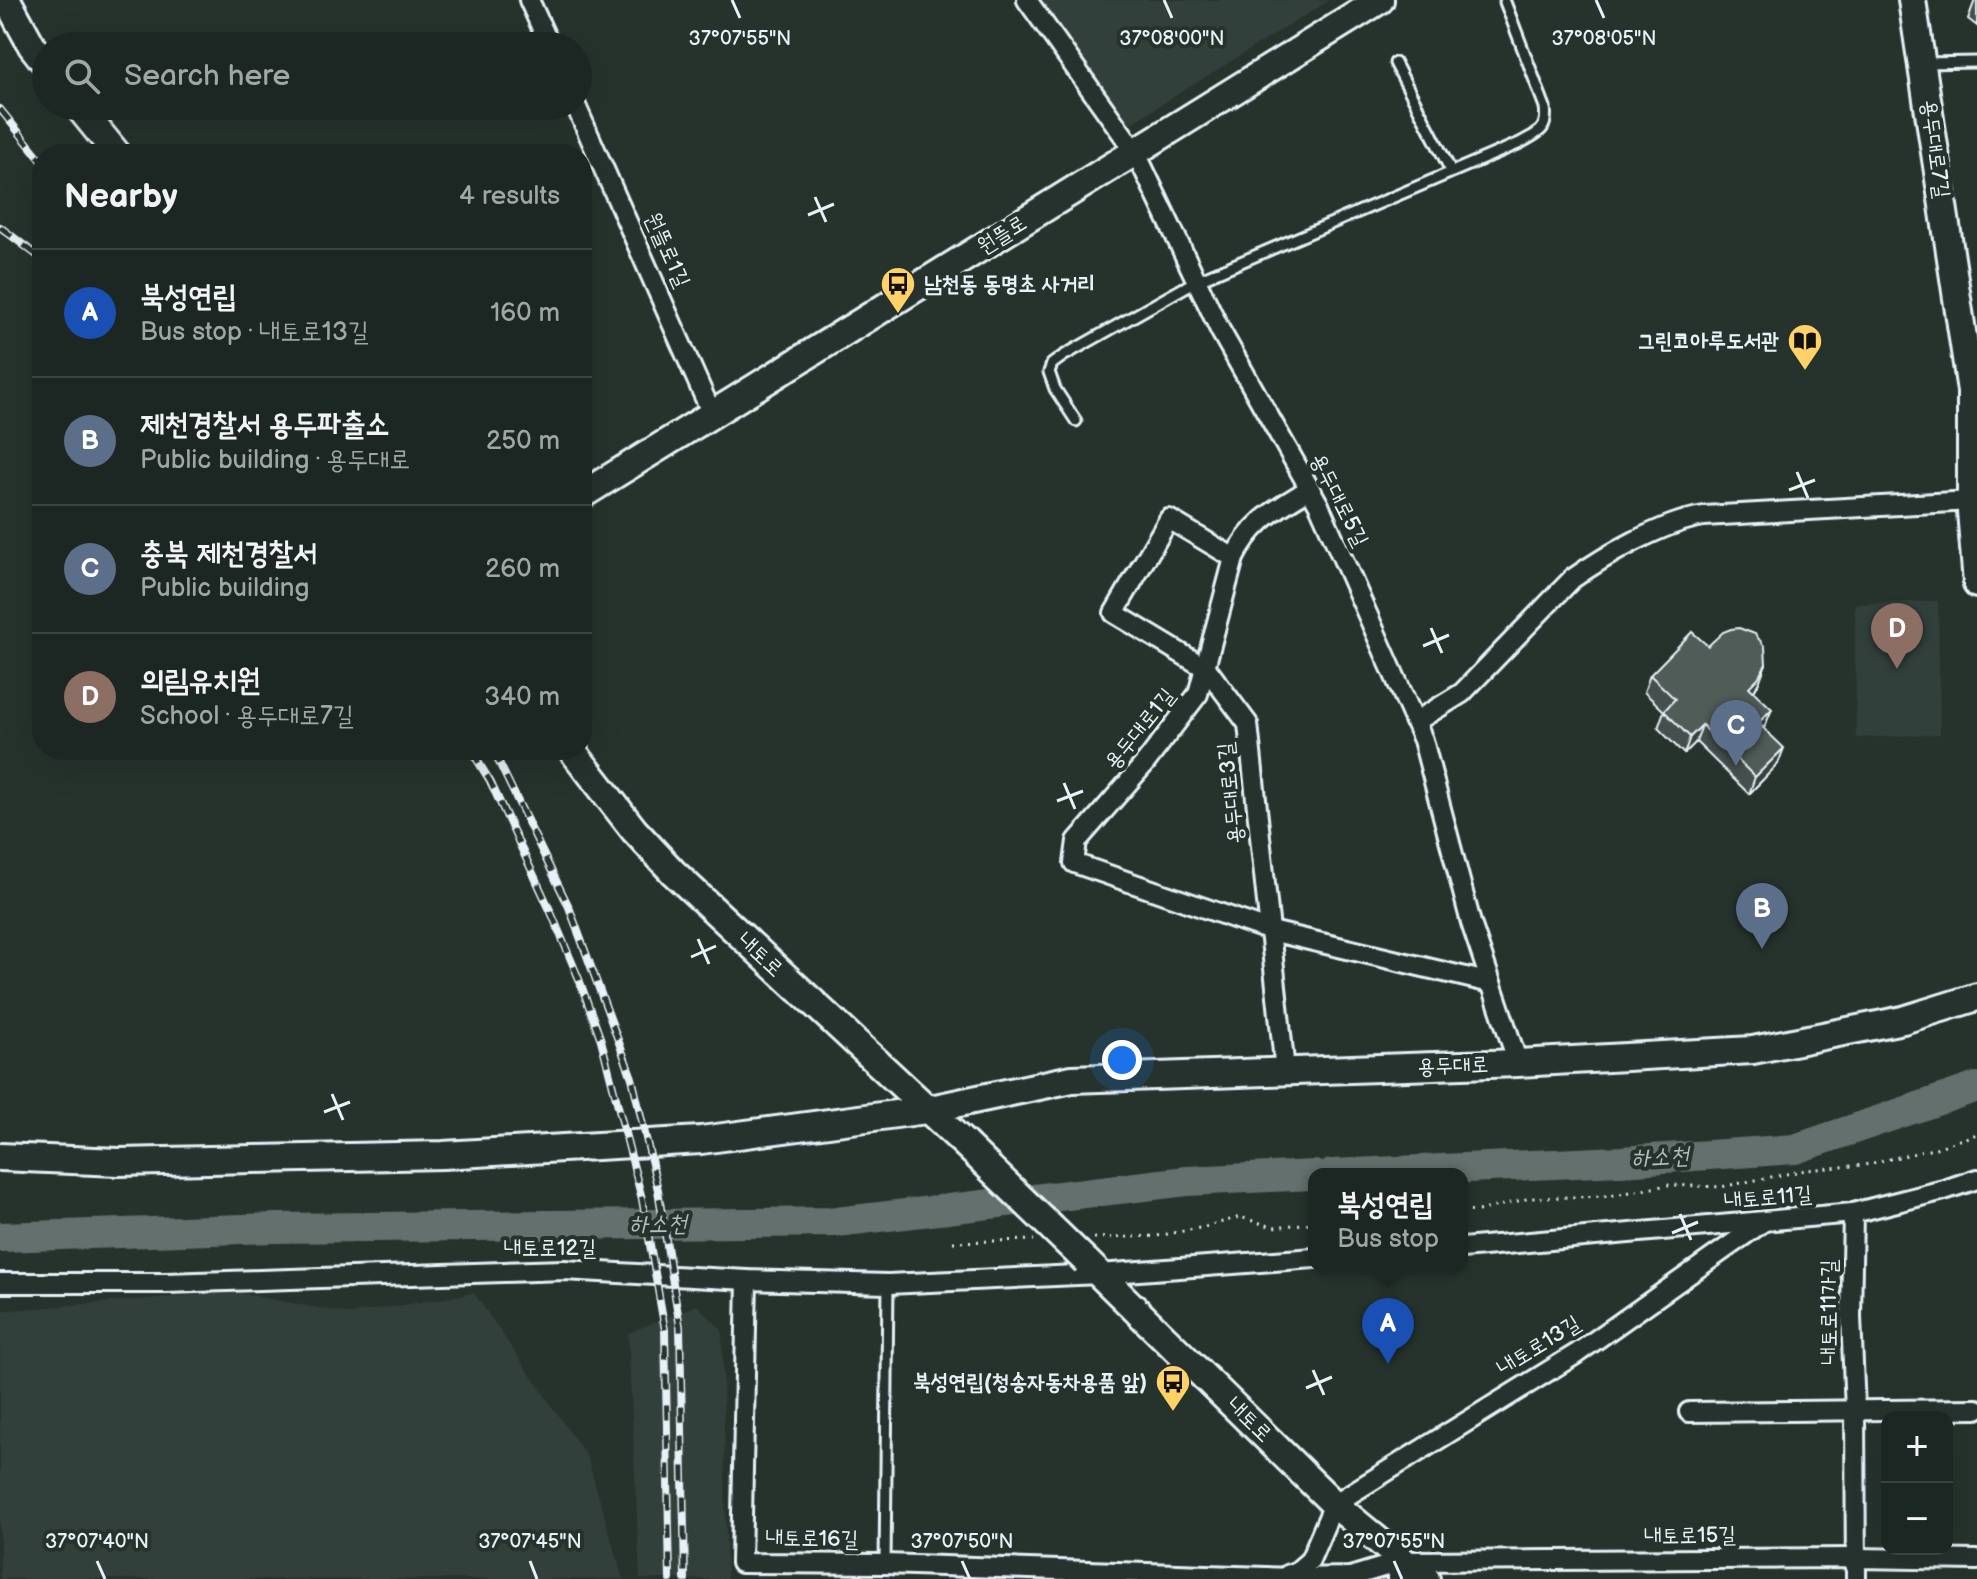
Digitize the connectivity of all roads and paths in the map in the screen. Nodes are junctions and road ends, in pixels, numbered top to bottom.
1 (7, 0) edge
2 (529, 0) edge
3 (1027, 0) edge
4 (1380, 0) edge
5 (1912, 0) edge
6 (1505, 2) dead end
7 (544, 32) edge
8 (32, 46) edge
9 (1977, 62) edge
10 (1395, 63) dead end
11 (1923, 63) junction
12 (89, 120) edge
13 (582, 120) edge
14 (109, 144) edge
15 (1136, 153) junction
16 (1451, 171) junction
17 (1196, 281) junction
18 (1974, 389) edge
19 (712, 414) junction
20 (1076, 421) dead end
21 (592, 489) edge
22 (1309, 489) junction
23 (1971, 501) junction
24 (1234, 558) junction
25 (1977, 584) edge
26 (1207, 669) junction
27 (1415, 722) junction
28 (580, 760) edge
29 (1271, 931) junction
30 (1491, 983) junction
31 (1977, 997) edge
32 (1518, 1063) junction
33 (1285, 1071) junction
34 (926, 1110) junction
35 (1977, 1134) edge
36 (0, 1157) edge
37 (1977, 1179) edge
38 (1468, 1212) edge
39 (1853, 1213) junction
40 (1763, 1222) junction
41 (1308, 1224) edge
42 (1047, 1239) dead end
43 (953, 1242) dead end
44 (1468, 1247) edge
45 (1093, 1258) junction
46 (1308, 1258) edge
47 (747, 1280) junction
48 (0, 1283) edge
49 (888, 1284) junction
50 (1977, 1409) edge
51 (1855, 1410) junction
52 (1689, 1412) dead end
53 (1334, 1504) junction
54 (1856, 1558) junction
55 (1977, 1560) edge
56 (1527, 1562) junction
57 (885, 1564) junction
58 (1402, 1570) edge
59 (740, 1571) edge
60 (964, 1573) edge
61 (1290, 1579) edge
62 (1426, 1579) edge
63 (1502, 1579) edge
64 (1856, 1579) edge

1 - 8 street
2 - 7 street
3 - 15 street, 용두대로5길
4 - 15 street, 원뜰로
5 - 11 street, 용두대로7길
6 - 16 lane
9 - 11 lane
10 - 16 lane
11 - 18 street, 용두대로7길
12 - 14 street
13 - 19 street, 원뜰로1길
15 - 17 street, 용두대로5길
15 - 19 street, 원뜰로
16 - 17 lane
17 - 20 lane
17 - 22 street, 용두대로5길
18 - 23 street, 용두대로7길
19 - 21 street, 원뜰로
22 - 24 street, 용두대로1길
22 - 27 street, 용두대로5길
23 - 25 street, 용두대로7길
23 - 27 street
24 - 26 street, 용두대로1길
24 - 26 street, 용두대로3길
26 - 29 street, 용두대로3길
26 - 29 street, 용두대로1길
27 - 30 street, 용두대로5길
28 - 34 street, 내토로
29 - 30 street
29 - 33 street, 용두대로3길
30 - 32 street, 용두대로5길
31 - 32 street, 용두대로
32 - 33 street, 용두대로
33 - 34 street, 용두대로
34 - 36 street, 용두대로
34 - 45 street, 내토로, bridge
35 - 38 path
37 - 39 street, 내토로11길
39 - 40 street, 내토로11길
39 - 51 street, 내토로11가길
40 - 44 street, 내토로11길
40 - 53 street, 내토로13길
41 - 45 path
42 - 43 path
45 - 46 street
45 - 49 street, 내토로12길
45 - 53 street, 내토로
47 - 48 street, 내토로12길
47 - 49 street, 내토로12길
47 - 59 street, 내토로16길
49 - 57 lane
50 - 51 street
51 - 52 street
51 - 54 street, 내토로11가길
53 - 58 street, 내토로
53 - 61 street
54 - 55 street, 내토로15길
54 - 56 street, 내토로15길
54 - 64 street, 내토로11가길
56 - 58 street, 내토로15길
56 - 63 street
57 - 59 street, 내토로16길
57 - 60 street, 내토로16길
58 - 61 street, 내토로16길
58 - 62 street, 내토로
60 - 61 street, 내토로16길

